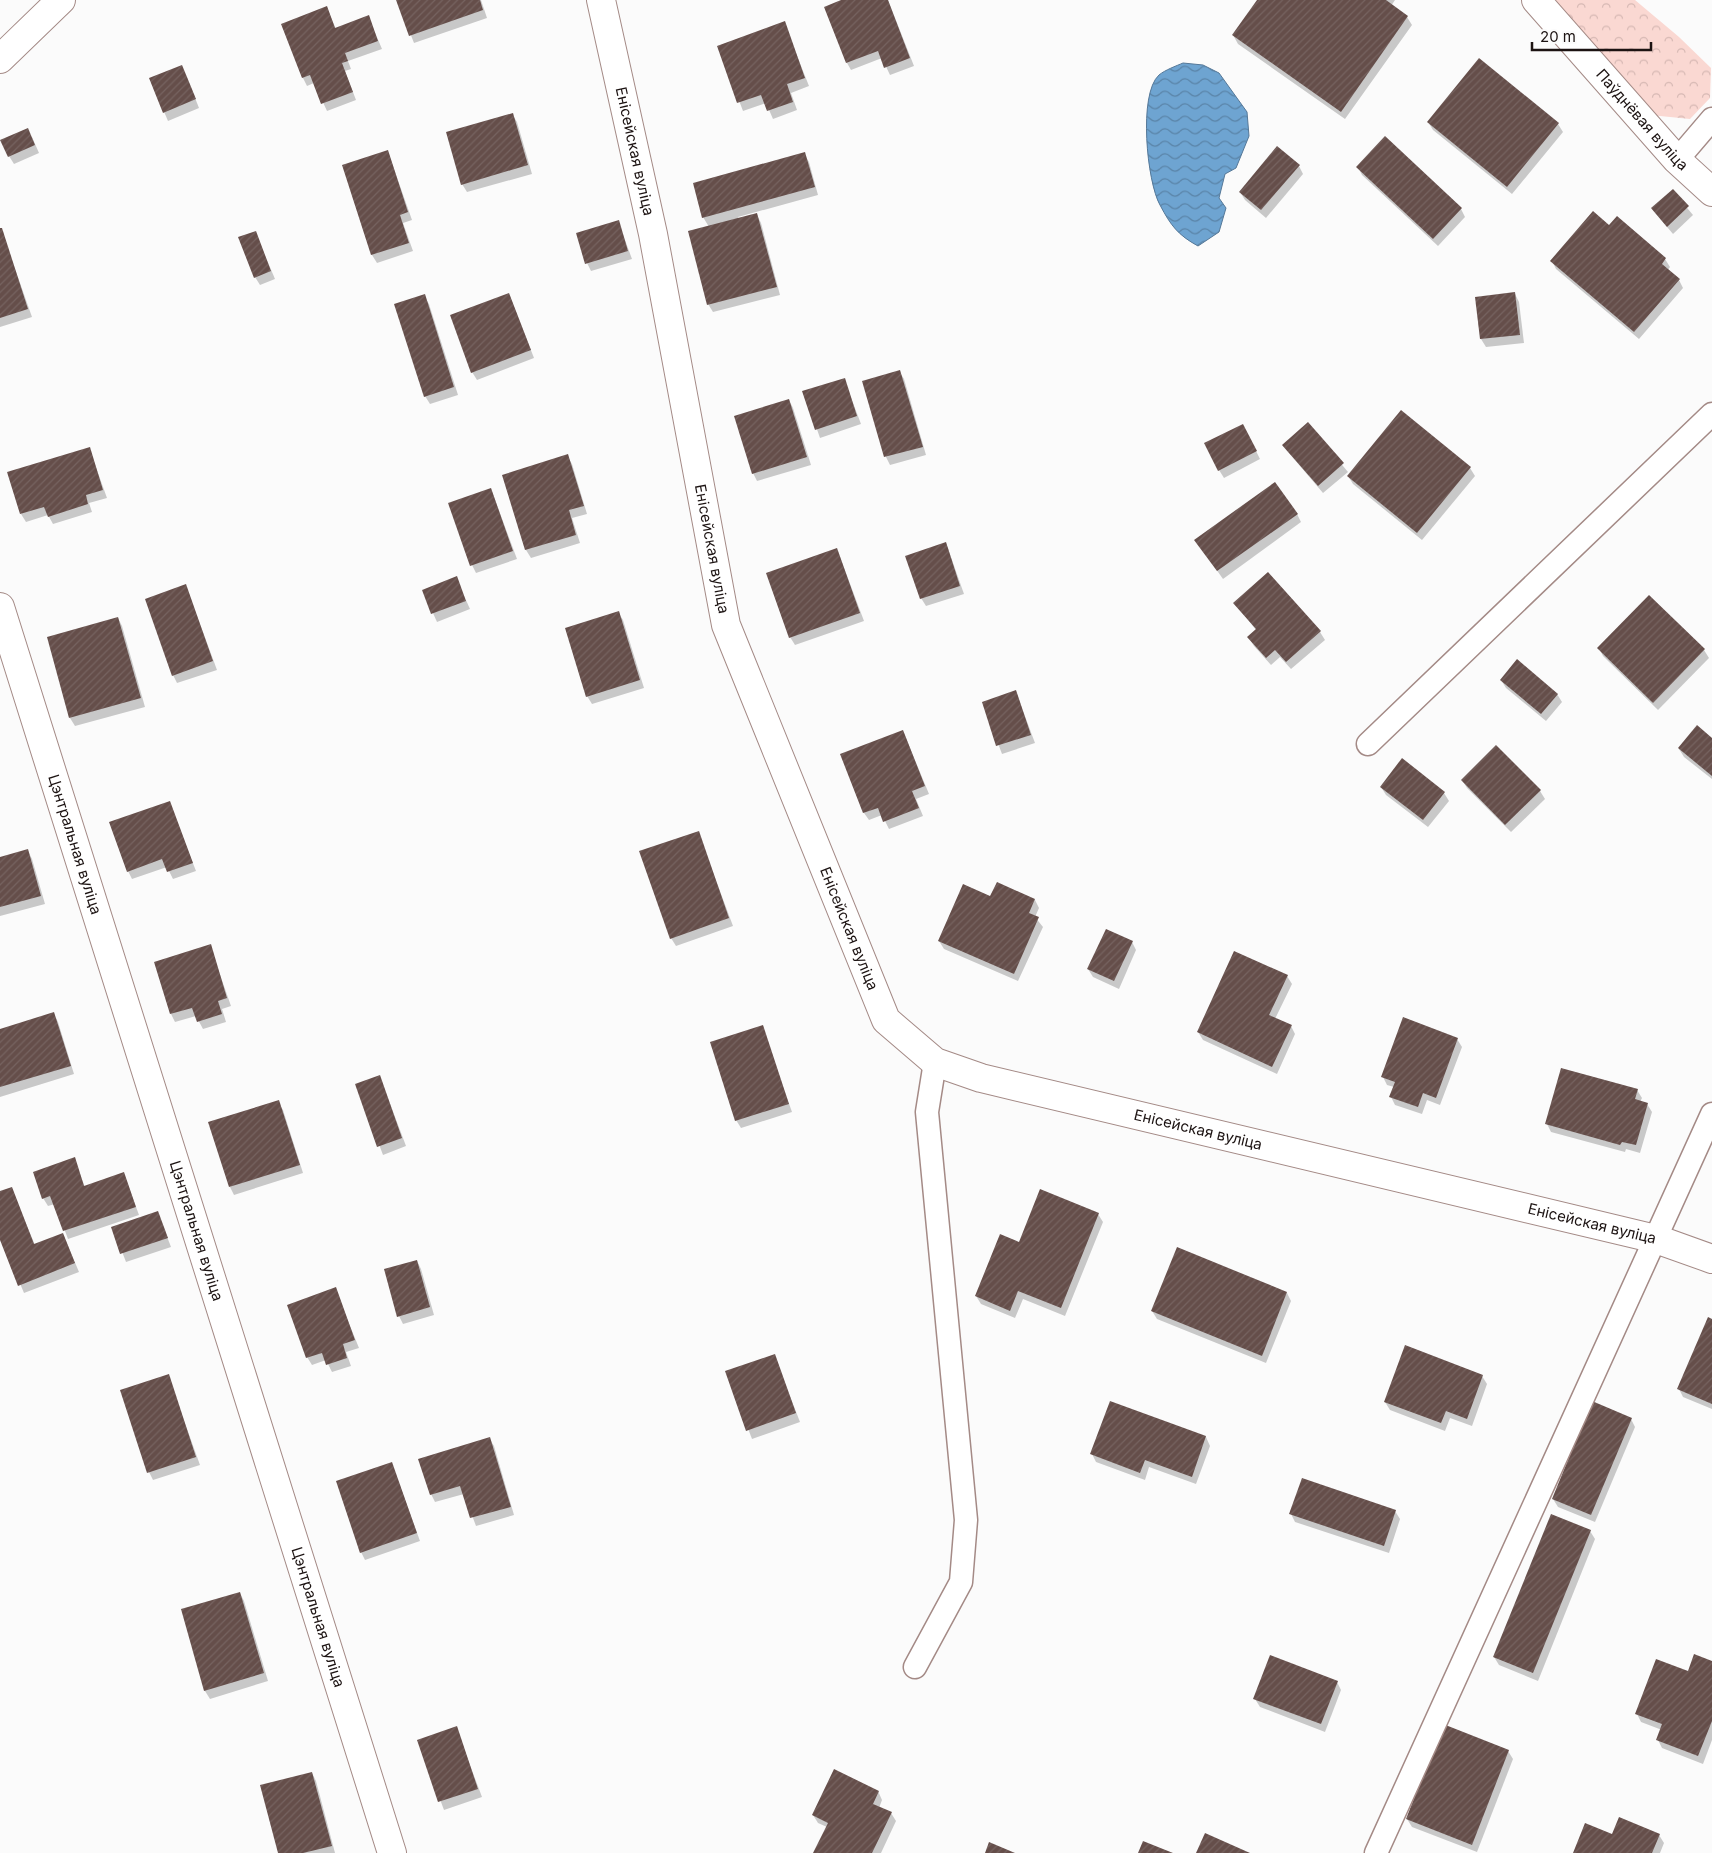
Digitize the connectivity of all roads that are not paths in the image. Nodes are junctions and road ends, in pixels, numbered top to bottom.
1 (61, 0) edge
2 (601, 0) edge
3 (1536, 0) edge
4 (0, 59) edge
5 (1712, 118) edge
6 (1677, 160) junction
7 (1712, 192) edge
8 (1712, 414) edge
9 (0, 608) edge
10 (1368, 744) dead end
11 (935, 1062) junction
12 (1712, 1114) edge
13 (1656, 1239) junction
14 (1712, 1259) edge
15 (915, 1667) dead end
16 (392, 1853) edge
17 (1376, 1853) edge

1 - 4 street
2 - 11 street, Енісейская вуліца
3 - 6 street, Паўднёвая вуліца
5 - 6 lane
6 - 7 street, Паўднёвая вуліца
8 - 10 lane
9 - 16 street, Цэнтральная вуліца
11 - 13 street, Енісейская вуліца
11 - 15 lane
12 - 13 lane
13 - 14 street, Енісейская вуліца
13 - 17 lane

